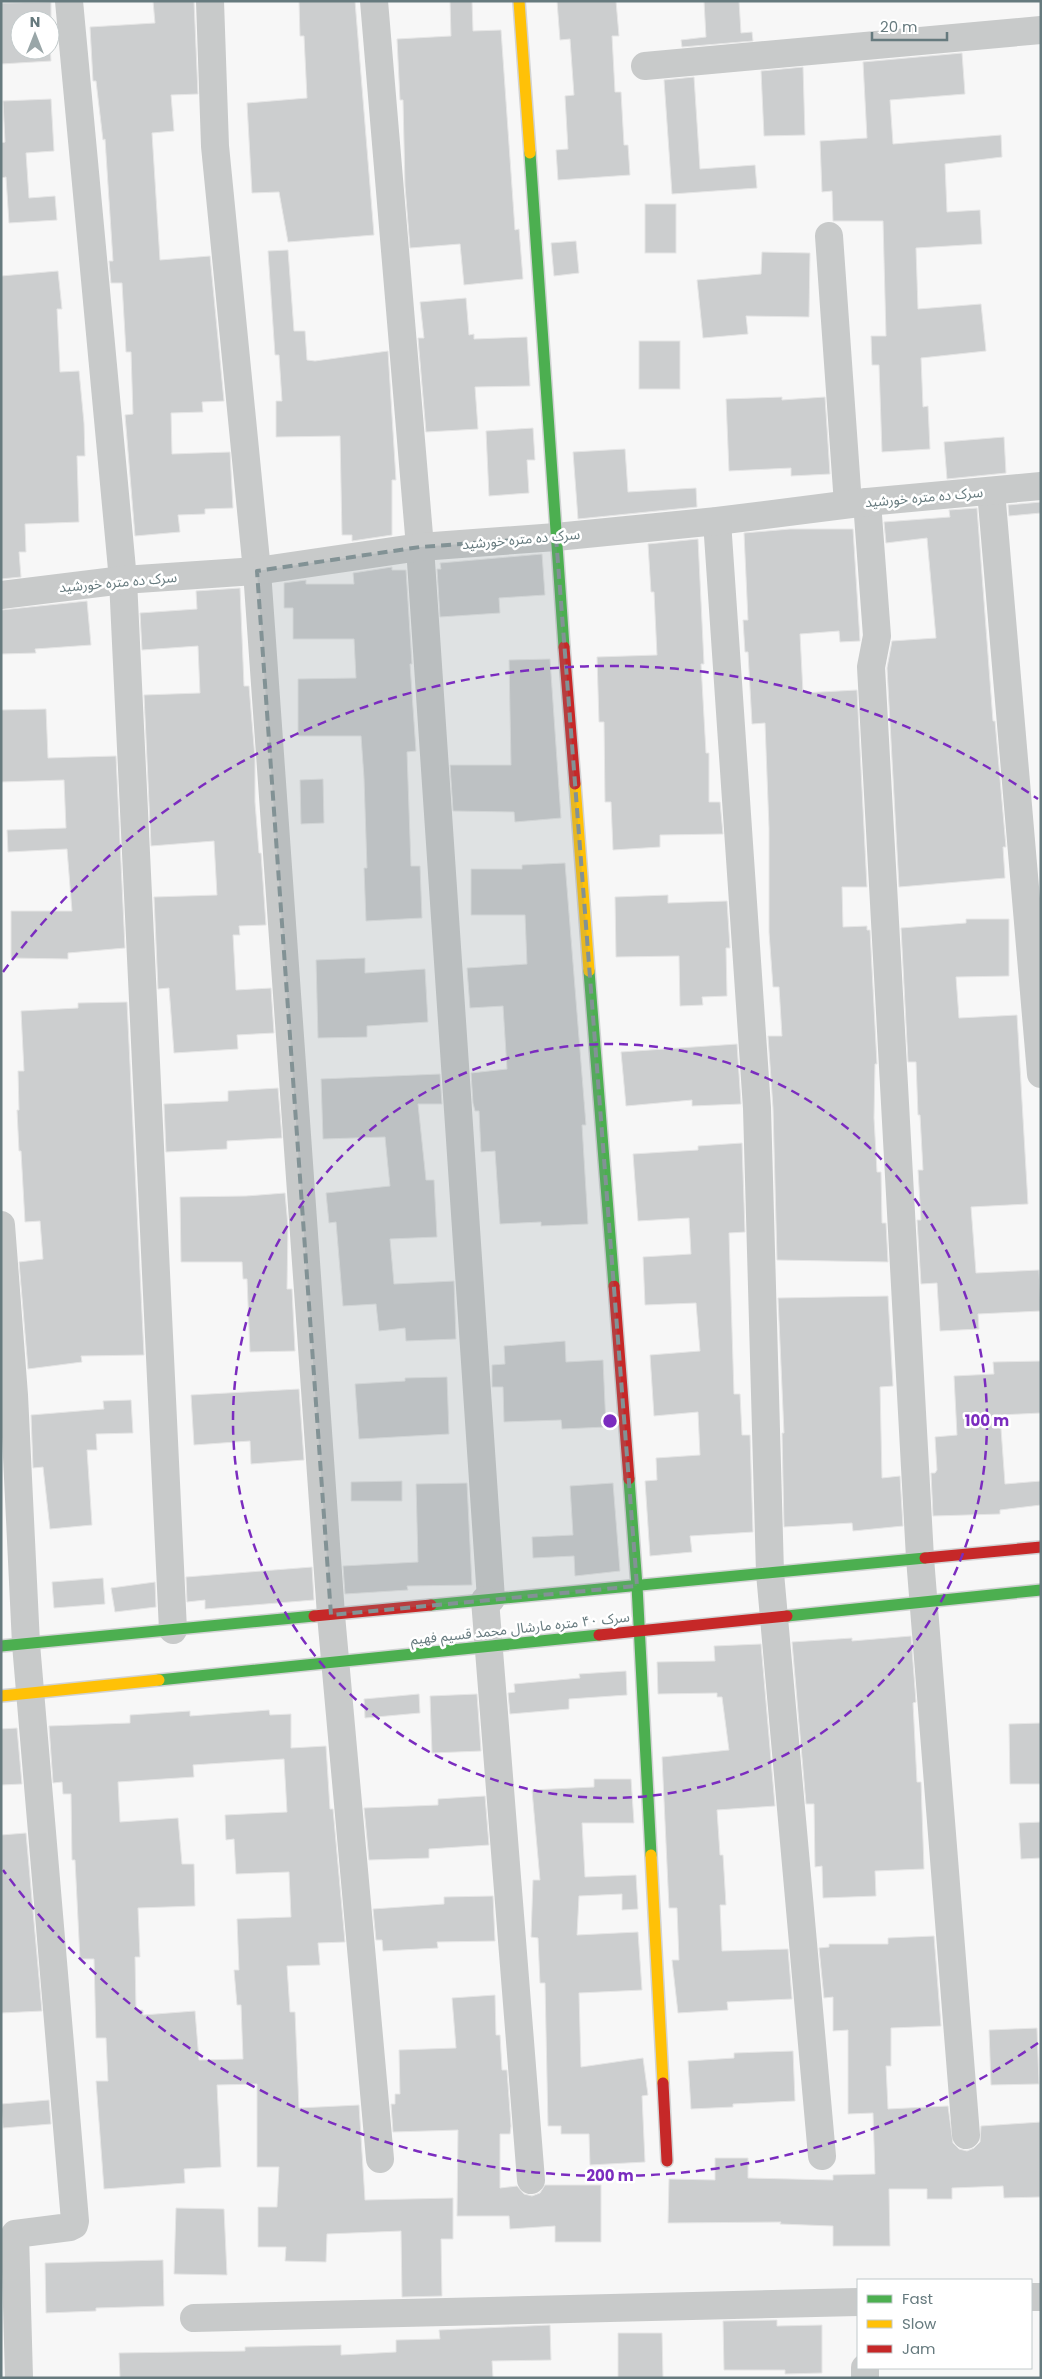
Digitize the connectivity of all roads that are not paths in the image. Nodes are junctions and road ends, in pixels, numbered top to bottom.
1 (69, 1) edge
2 (210, 1) edge
3 (374, 1) edge
4 (519, 1) edge
5 (1041, 30) edge
6 (645, 66) dead end
7 (829, 236) dead end
8 (1041, 486) edge
9 (991, 491) junction
10 (858, 503) junction
11 (717, 521) junction
12 (556, 537) junction
13 (420, 547) junction
14 (257, 571) junction
15 (123, 580) junction
16 (1, 594) edge
17 (1041, 1074) edge
18 (1, 1224) edge
19 (1041, 1547) edge
20 (920, 1558) junction
21 (770, 1573) junction
22 (637, 1586) junction
23 (1041, 1590) edge
24 (488, 1600) junction
25 (924, 1602) junction
26 (331, 1615) junction
27 (774, 1617) junction
28 (173, 1630) junction
29 (640, 1631) junction
30 (14, 1645) edge
31 (489, 1646) junction
32 (335, 1662) junction
33 (31, 1693) junction
34 (1, 1696) edge
35 (966, 2135) dead end
36 (822, 2156) dead end
37 (380, 2159) dead end
38 (667, 2161) dead end
39 (531, 2180) dead end
40 (857, 2302) edge
41 (194, 2318) dead end
42 (19, 2378) edge

1 - 15 street
2 - 14 street
3 - 13 street
4 - 12 street
5 - 6 street
7 - 10 street
8 - 9 street, سرک ده متره خورشید
9 - 10 street, سرک ده متره خورشید
9 - 17 street
10 - 11 street, سرک ده متره خورشید
10 - 20 street
11 - 12 street, سرک ده متره خورشید
11 - 21 street
12 - 13 street, سرک ده متره خورشید
12 - 22 street
13 - 14 street, سرک ده متره خورشید
13 - 24 street
14 - 15 street, سرک ده متره خورشید
14 - 26 street
15 - 16 street, سرک ده متره خورشید
15 - 28 street
18 - 30 street
19 - 20 street
20 - 21 street
20 - 25 street
21 - 22 street
21 - 27 street
22 - 24 street
22 - 29 street
23 - 25 street, سرک ۴۰ متره مارشال محمد قسیم فهیم
24 - 26 street
24 - 31 street
25 - 27 street, سرک ۴۰ متره مارشال محمد قسیم فهیم
25 - 35 street
26 - 28 street
26 - 32 street
27 - 29 street, سرک ۴۰ متره مارشال محمد قسیم فهیم
27 - 36 street
28 - 30 street
29 - 31 street, سرک ۴۰ متره مارشال محمد قسیم فهیم
29 - 38 street
30 - 33 street
31 - 32 street, سرک ۴۰ متره مارشال محمد قسیم فهیم
31 - 39 street
32 - 33 street, سرک ۴۰ متره مارشال محمد قسیم فهیم
32 - 37 street
33 - 34 street, سرک ۴۰ متره مارشال محمد قسیم فهیم
33 - 42 street
40 - 41 street

